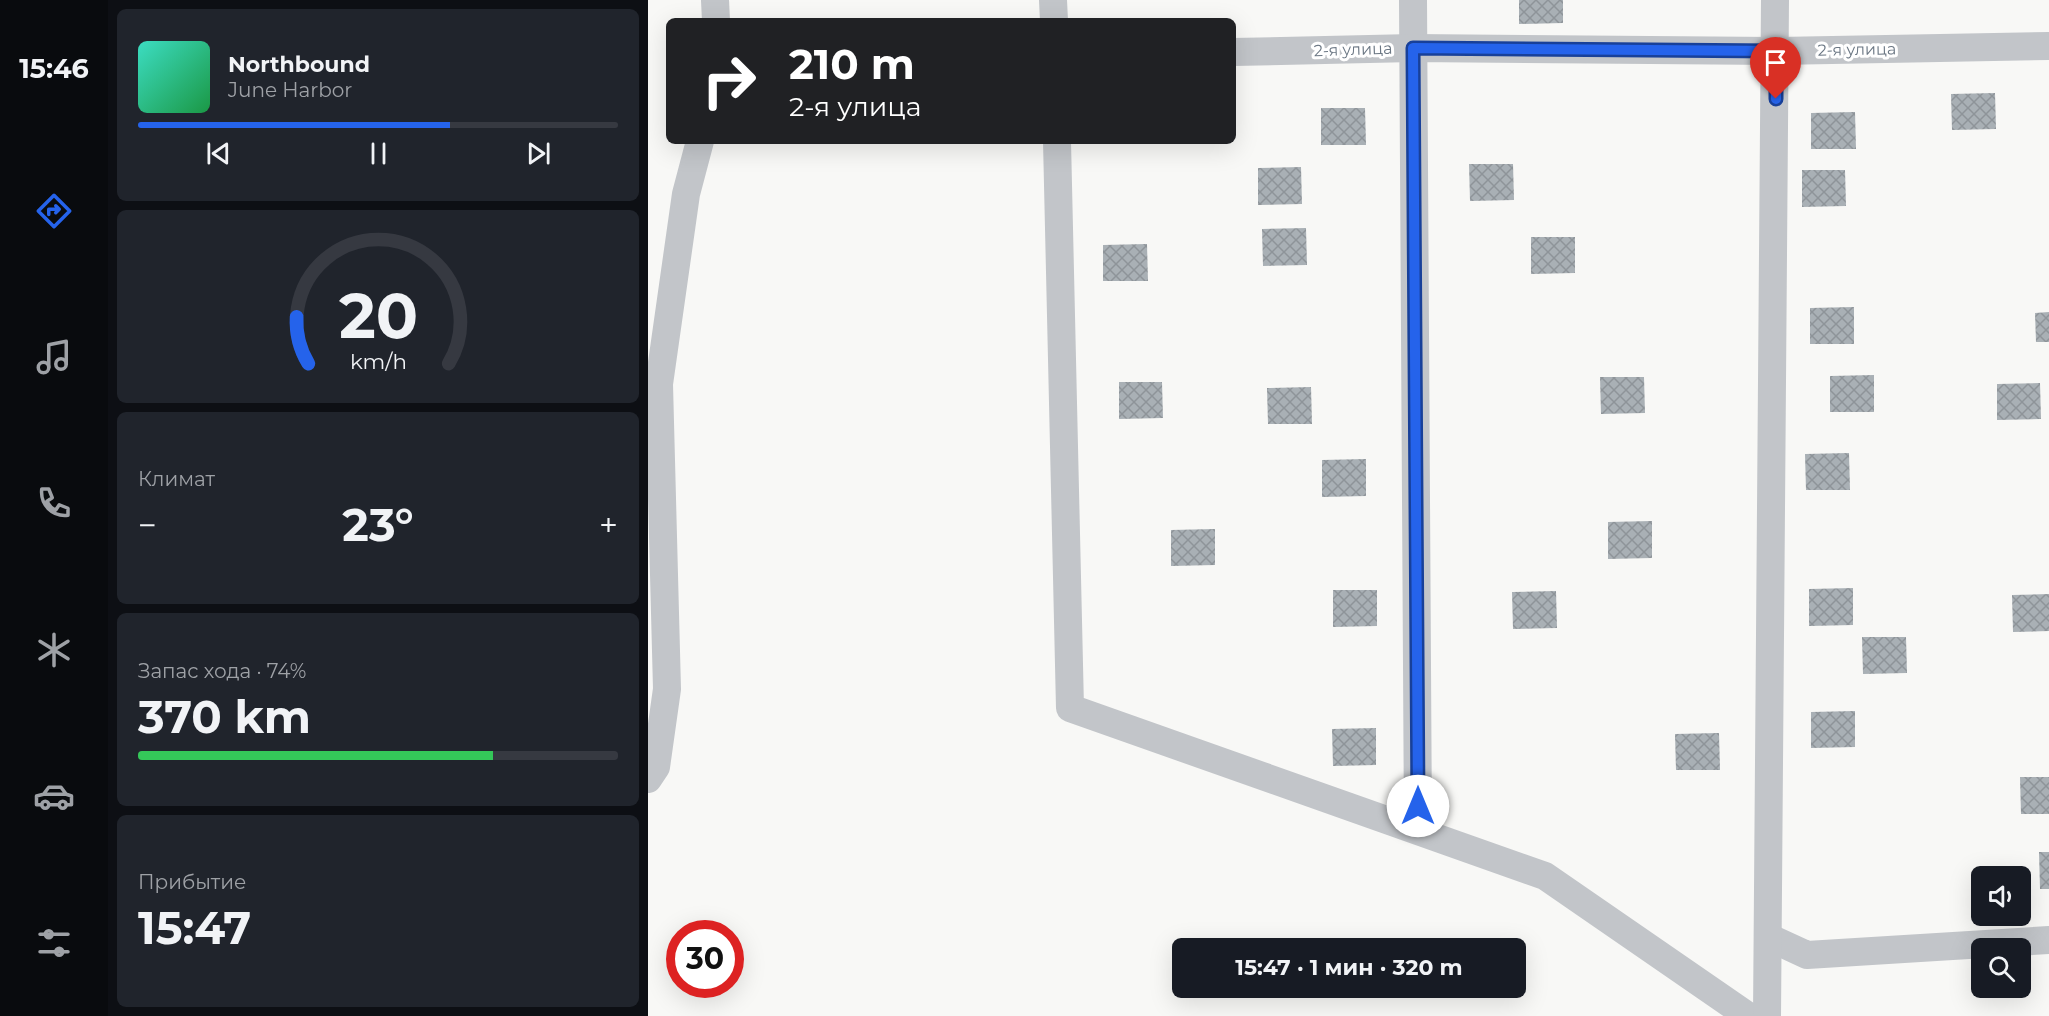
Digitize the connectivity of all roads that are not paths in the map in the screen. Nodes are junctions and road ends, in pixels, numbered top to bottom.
1 (715, 0) edge
2 (1053, 0) edge
3 (1413, 0) edge
4 (1775, 0) edge
5 (716, 18) edge
6 (1054, 18) edge
7 (2049, 46) edge
8 (1413, 48) junction
9 (1776, 51) junction
10 (1236, 52) edge
11 (699, 144) edge
12 (1057, 144) edge
13 (648, 779) edge
14 (1418, 830) junction
15 (1768, 937) junction
16 (2049, 940) edge
17 (1748, 1016) edge
18 (1767, 1016) edge

1 - 5 street
2 - 6 street
3 - 8 street
4 - 9 street
7 - 9 street, 2-я улица
8 - 9 street, 2-я улица
8 - 10 street, 2-я улица
8 - 14 street
9 - 15 street
11 - 13 street
12 - 14 street
14 - 17 street
15 - 16 street
15 - 18 street

